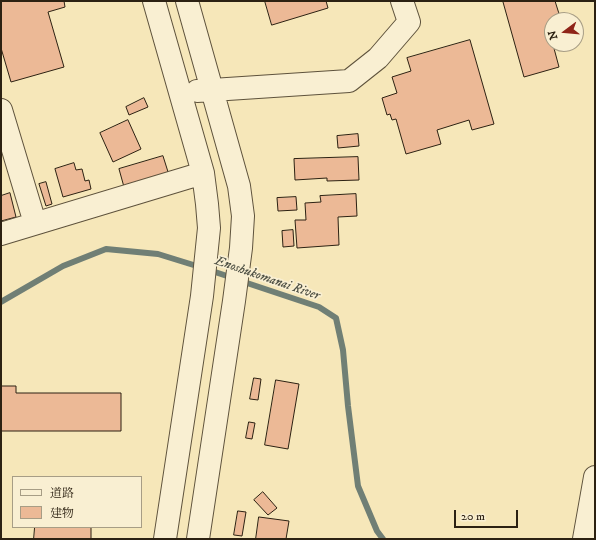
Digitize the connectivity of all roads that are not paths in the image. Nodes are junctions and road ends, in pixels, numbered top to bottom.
1 (154, 1) edge
2 (187, 1) edge
3 (402, 1) edge
4 (212, 90) junction
5 (180, 93) junction
6 (1, 110) edge
7 (203, 173) junction
8 (35, 223) junction
9 (1, 234) edge
10 (594, 484) edge
11 (165, 539) edge
12 (198, 539) edge
13 (584, 539) edge

1 - 5 street
2 - 4 street
3 - 4 street
4 - 5 street
4 - 12 street
5 - 7 street
6 - 8 street
7 - 8 street
7 - 11 street
8 - 9 street
10 - 13 street

